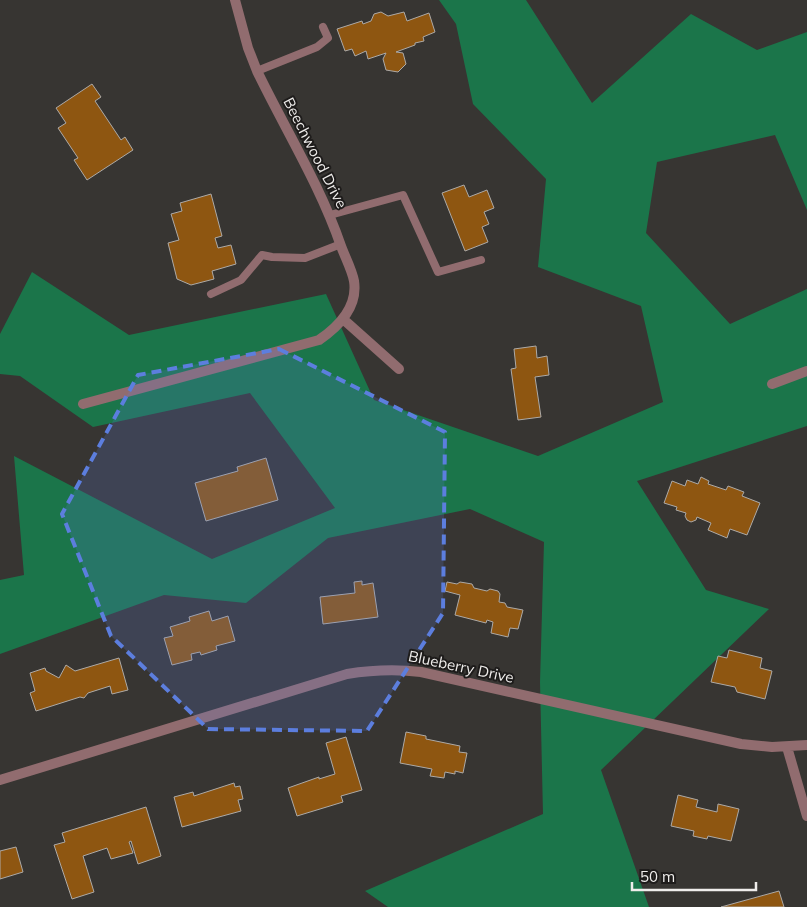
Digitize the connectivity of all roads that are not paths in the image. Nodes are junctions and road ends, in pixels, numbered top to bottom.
1 (235, 0) edge
2 (323, 27) dead end
3 (257, 71) junction
4 (330, 214) junction
5 (340, 244) junction
6 (481, 260) dead end
7 (211, 294) dead end
8 (343, 319) junction
9 (399, 369) dead end
10 (807, 371) edge
11 (772, 384) dead end
12 (83, 404) dead end
13 (807, 745) edge
14 (788, 747) junction
15 (0, 780) edge
16 (807, 816) edge

1 - 3 street, Beechwood Drive
2 - 3 lane
3 - 4 street, Beechwood Drive
4 - 5 street, Beechwood Drive
4 - 6 lane
5 - 7 lane
5 - 8 street, Beechwood Drive
8 - 9 street
8 - 12 street, Beechwood Drive
10 - 11 street
13 - 14 street, Blueberry Drive
14 - 15 street, Blueberry Drive
14 - 16 street

